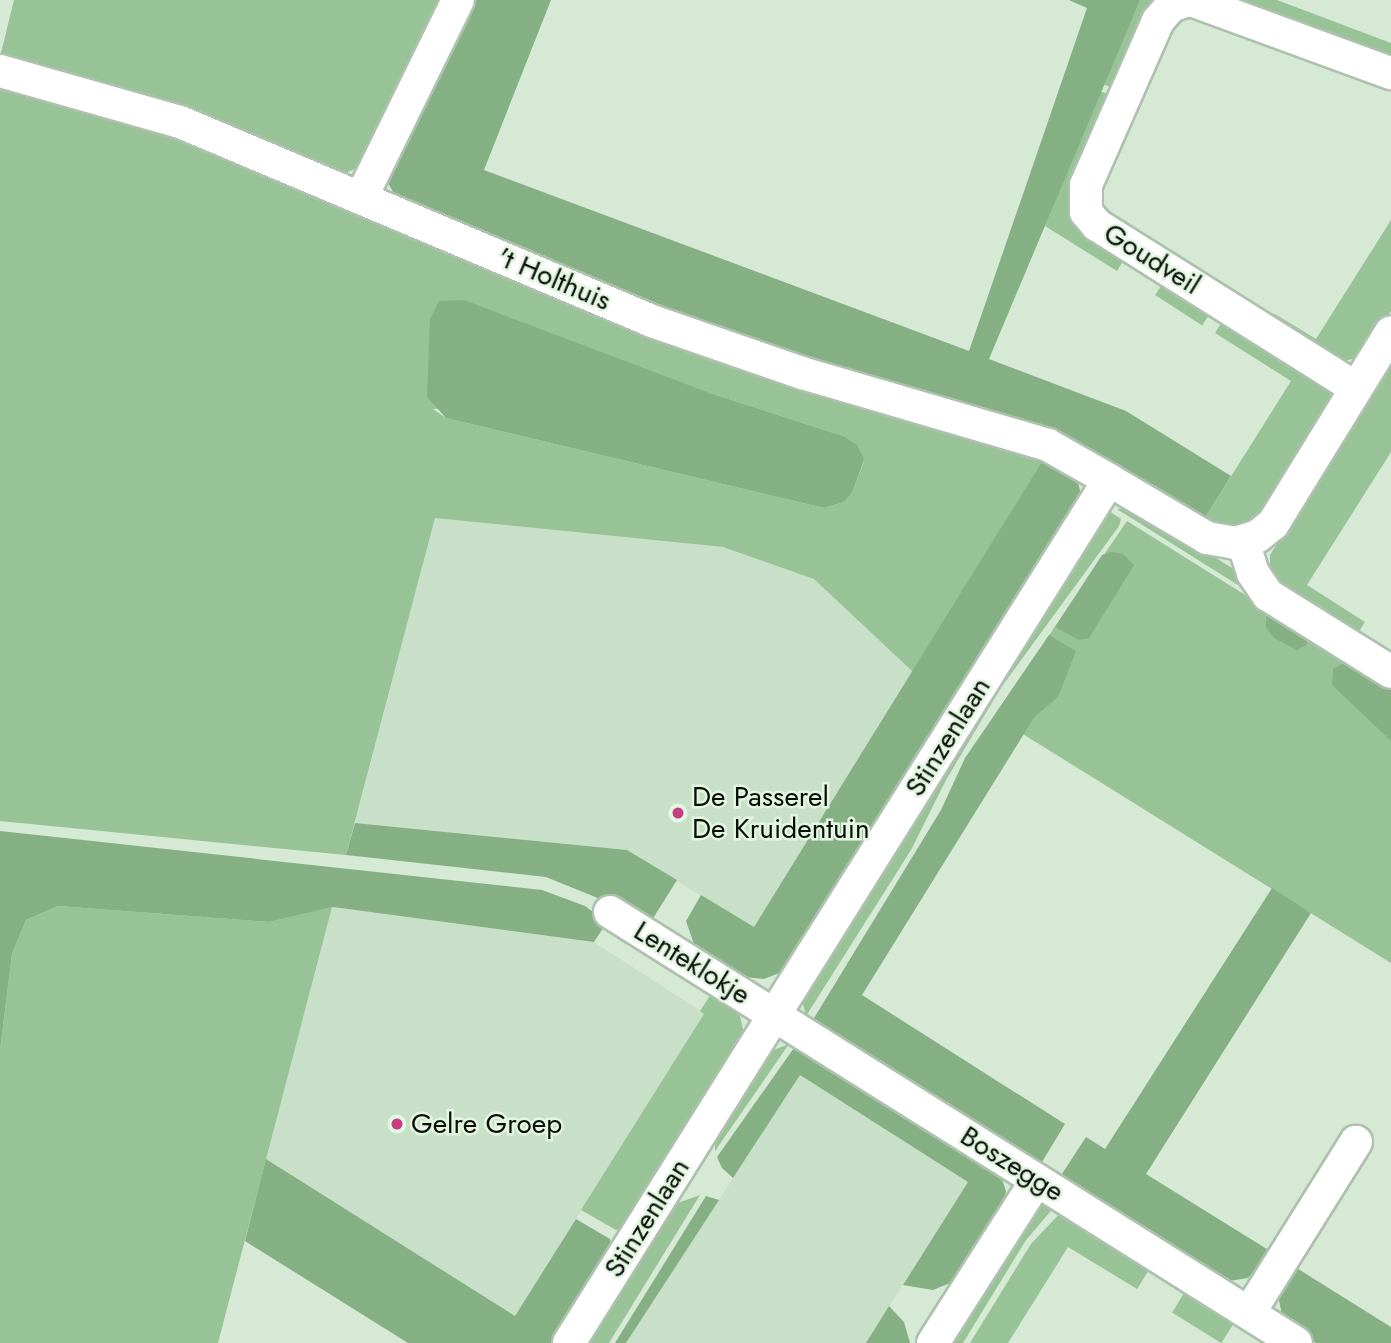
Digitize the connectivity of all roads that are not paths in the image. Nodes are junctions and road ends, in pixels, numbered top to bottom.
1 (457, 0) edge
2 (1189, 0) edge
3 (0, 71) edge
4 (1391, 74) edge
5 (361, 198) junction
6 (1391, 332) edge
7 (1356, 388) junction
8 (1110, 480) junction
9 (1243, 542) junction
10 (1391, 672) edge
11 (610, 912) dead end
12 (774, 1016) junction
13 (1356, 1142) dead end
14 (1037, 1180) junction
15 (1249, 1313) junction
16 (569, 1343) edge
17 (933, 1343) edge
18 (1296, 1343) edge

1 - 5 street
2 - 4 street, Goudveil
2 - 7 street, Goudveil
3 - 5 street, 't Holthuis
5 - 8 street, 't Holthuis
6 - 7 street
7 - 9 street
8 - 9 street
8 - 12 street, Stinzenlaan
9 - 10 street
11 - 12 street, Lenteklokje
12 - 14 street, Boszegge
12 - 16 street, Stinzenlaan
13 - 15 street
14 - 15 street, Boszegge
14 - 17 street
15 - 18 street, Boszegge

